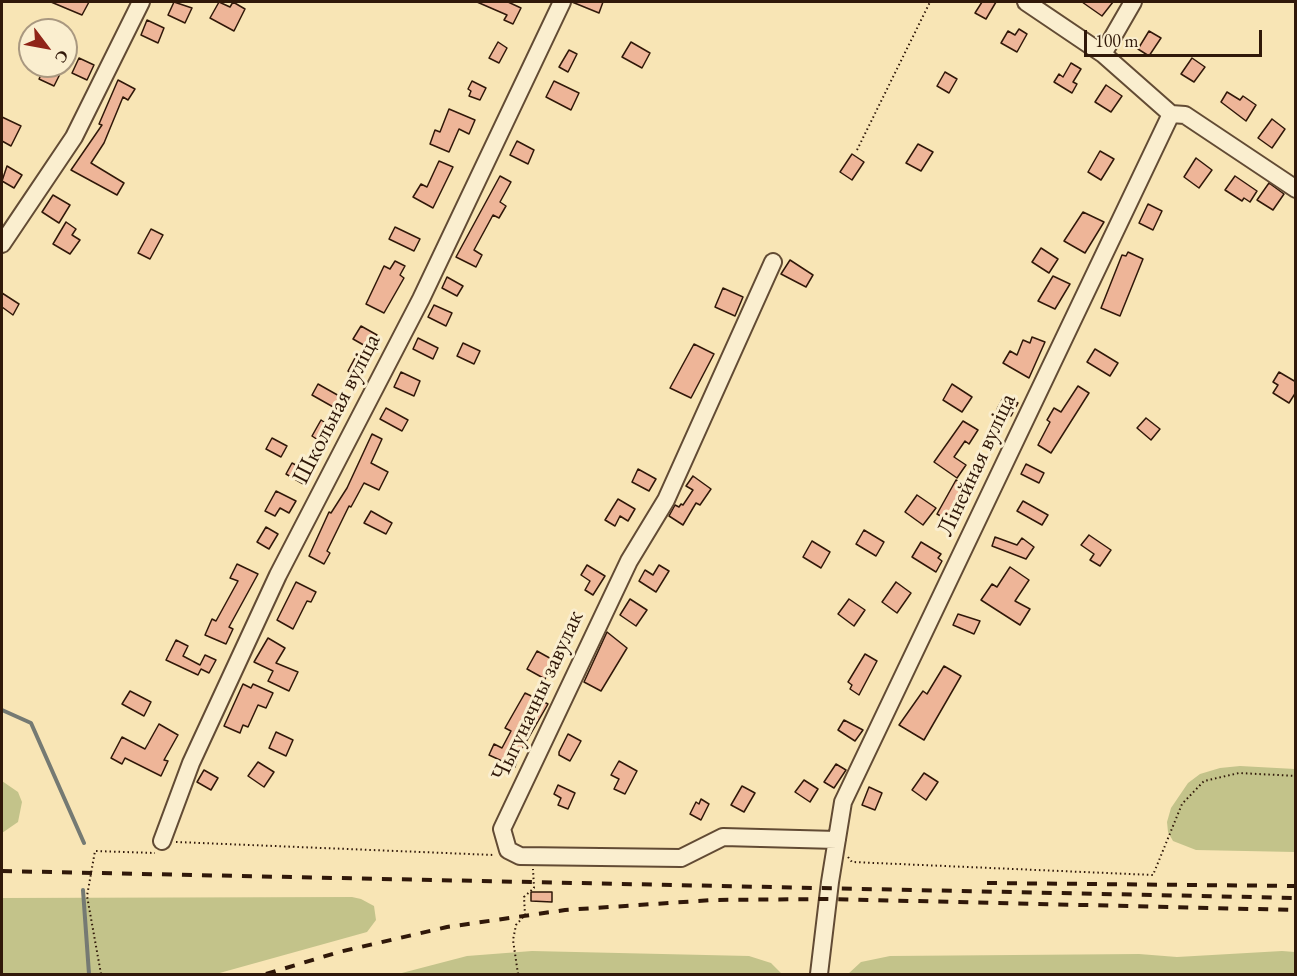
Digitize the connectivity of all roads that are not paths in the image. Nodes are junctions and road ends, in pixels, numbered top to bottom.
1 (141, 2) edge
2 (562, 2) edge
3 (1026, 2) edge
4 (1132, 2) edge
5 (1103, 54) junction
6 (1171, 114) junction
7 (1296, 189) edge
8 (2, 244) edge
9 (773, 262) dead end
10 (837, 840) junction
11 (162, 841) road end
12 (819, 975) edge

1 - 8 street
2 - 11 street, Школьная вуліца
3 - 5 street
4 - 5 street
5 - 6 street
6 - 7 street
6 - 10 street, Лінейная вуліца
9 - 10 street, Чыгуначны завулак
10 - 12 street, Лінейная вуліца

